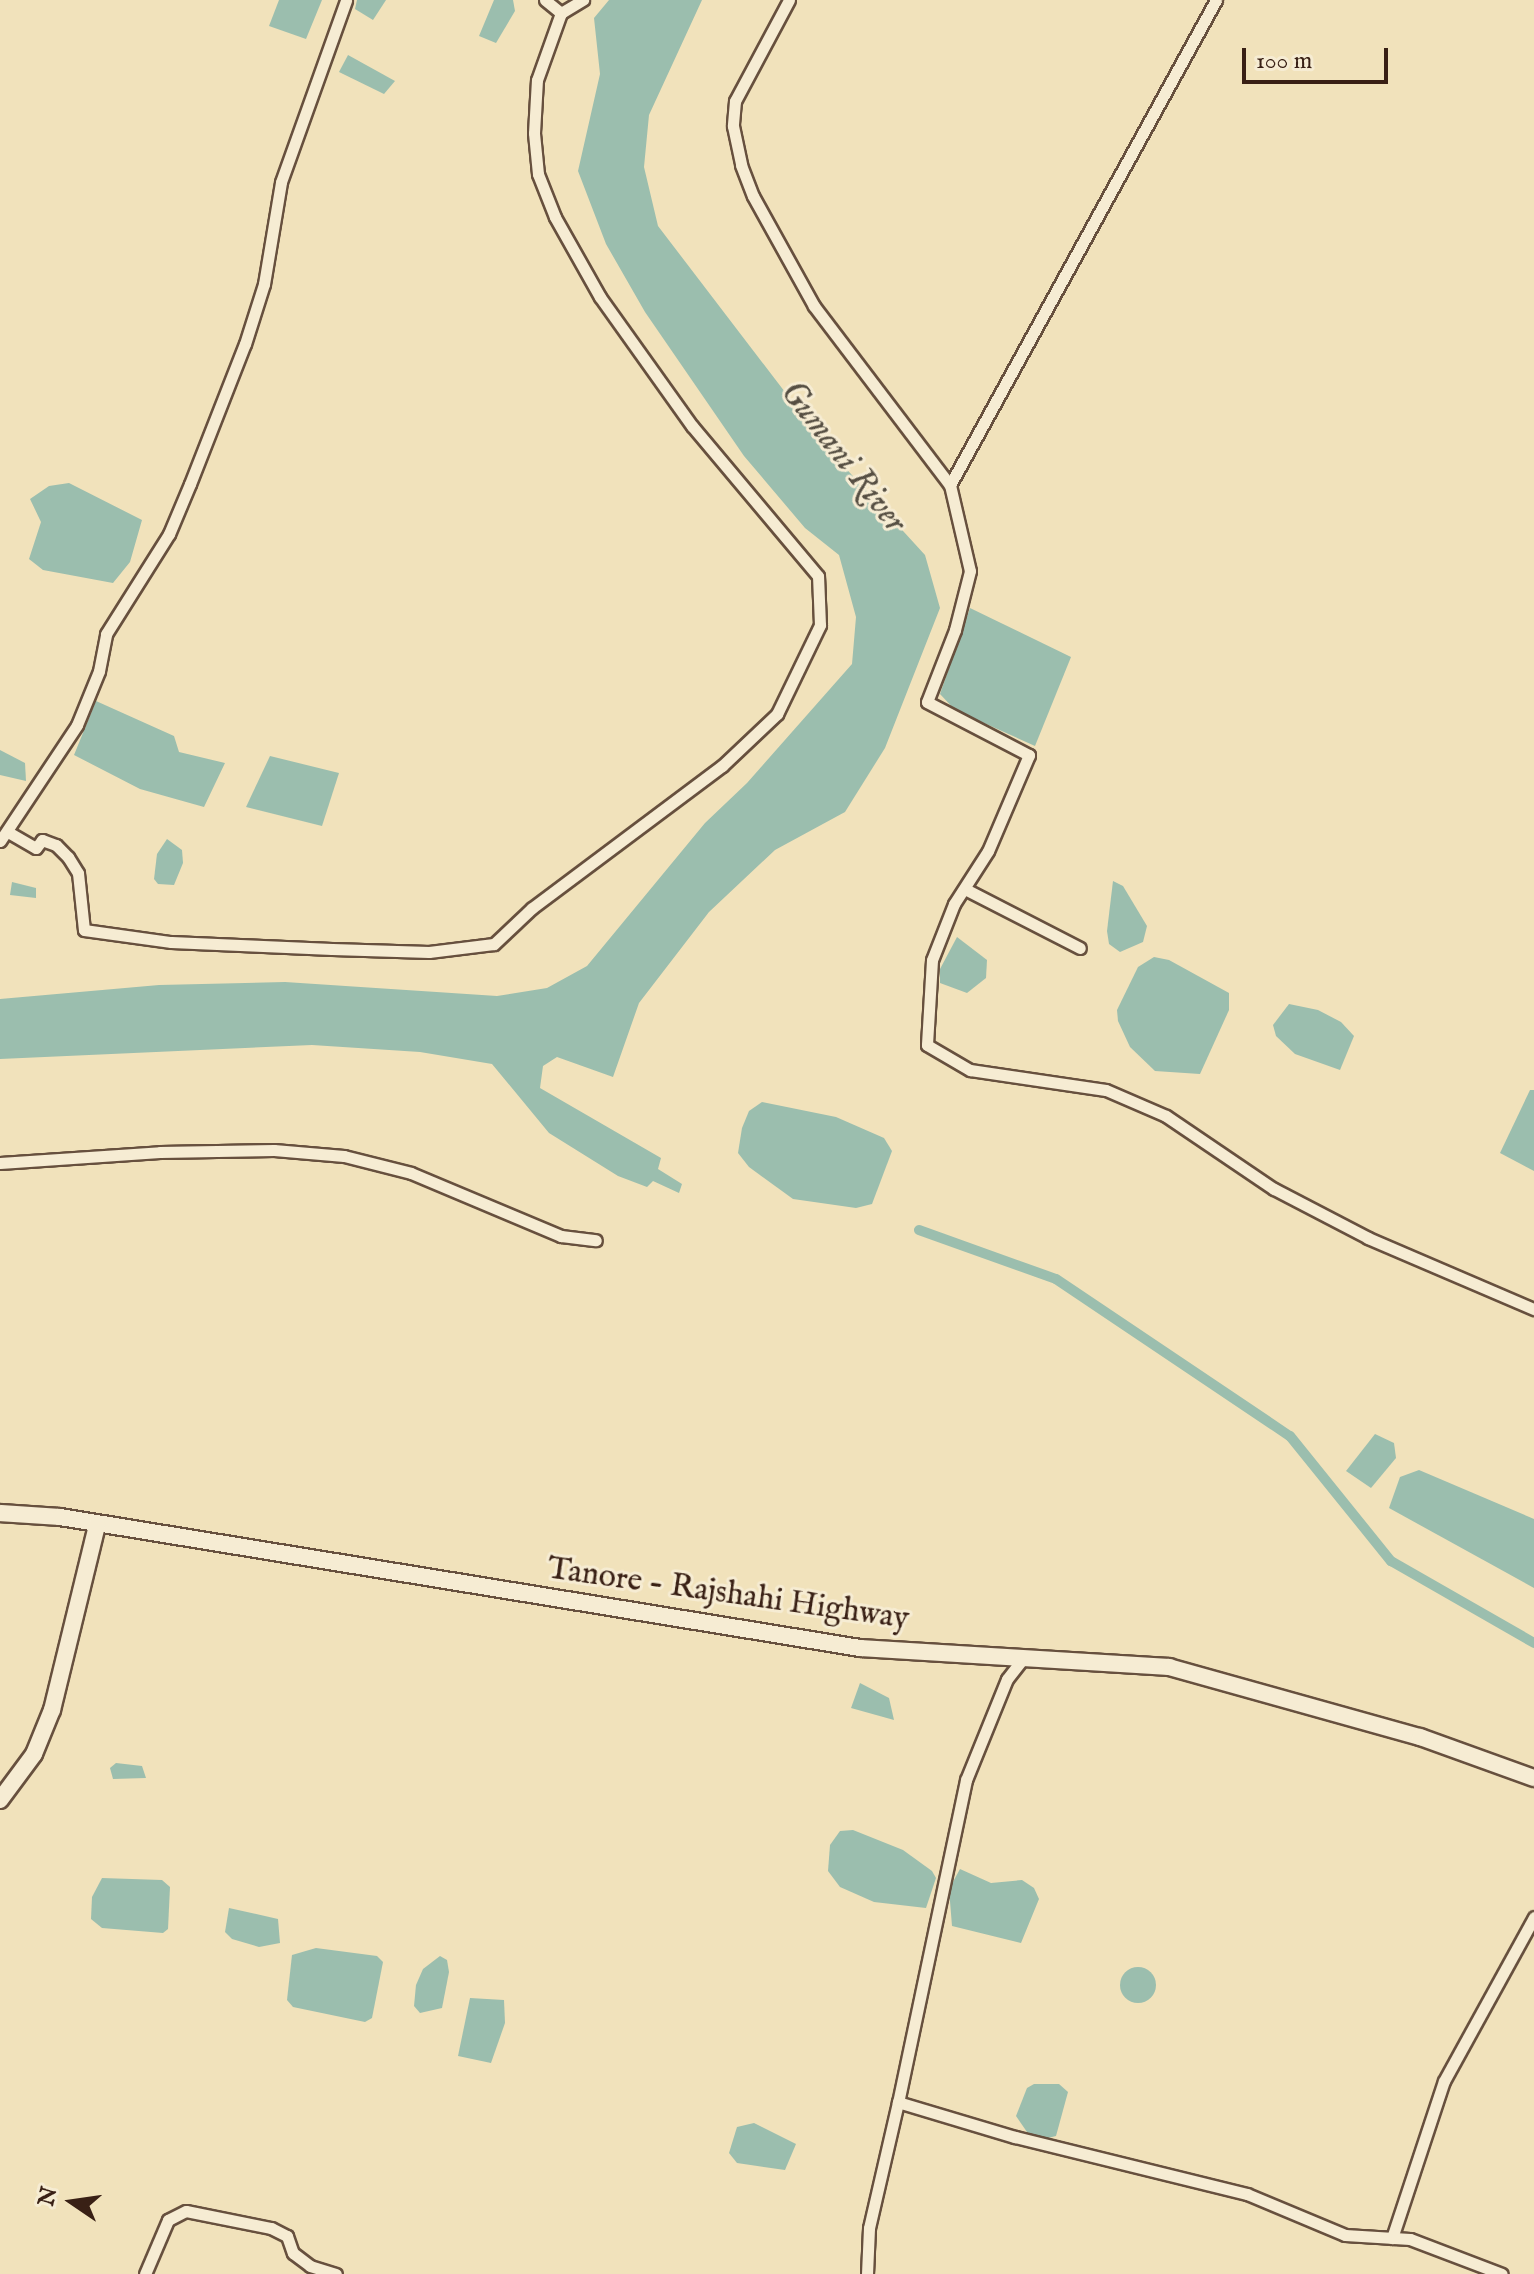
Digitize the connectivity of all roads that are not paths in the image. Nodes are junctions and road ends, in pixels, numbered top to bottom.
1 (346, 0) edge
2 (545, 0) edge
3 (583, 0) edge
4 (789, 0) edge
5 (1216, 0) edge
6 (561, 13) junction
7 (950, 485) junction
8 (4, 837) edge
9 (965, 889) junction
10 (1080, 948) dead end
11 (0, 1163) edge
12 (596, 1240) dead end
13 (1534, 1309) edge
14 (0, 1513) edge
15 (97, 1525) junction
16 (1025, 1656) junction
17 (1534, 1778) edge
18 (0, 1800) edge
19 (1534, 1917) edge
20 (898, 2102) junction
21 (1392, 2238) junction
22 (145, 2274) edge
23 (336, 2274) edge
24 (867, 2274) edge
25 (1502, 2274) edge

1 - 8 street
2 - 6 street
3 - 6 street
4 - 7 street
5 - 7 street
6 - 8 street
7 - 9 street
9 - 10 street
9 - 13 street
11 - 12 street
14 - 15 main road, Tanore - Rajshahi Highway
15 - 16 main road, Tanore - Rajshahi Highway
15 - 18 main road
16 - 17 main road, Tanore - Rajshahi Highway
16 - 20 street
19 - 21 street
20 - 21 street
20 - 24 street
21 - 25 street
22 - 23 street

